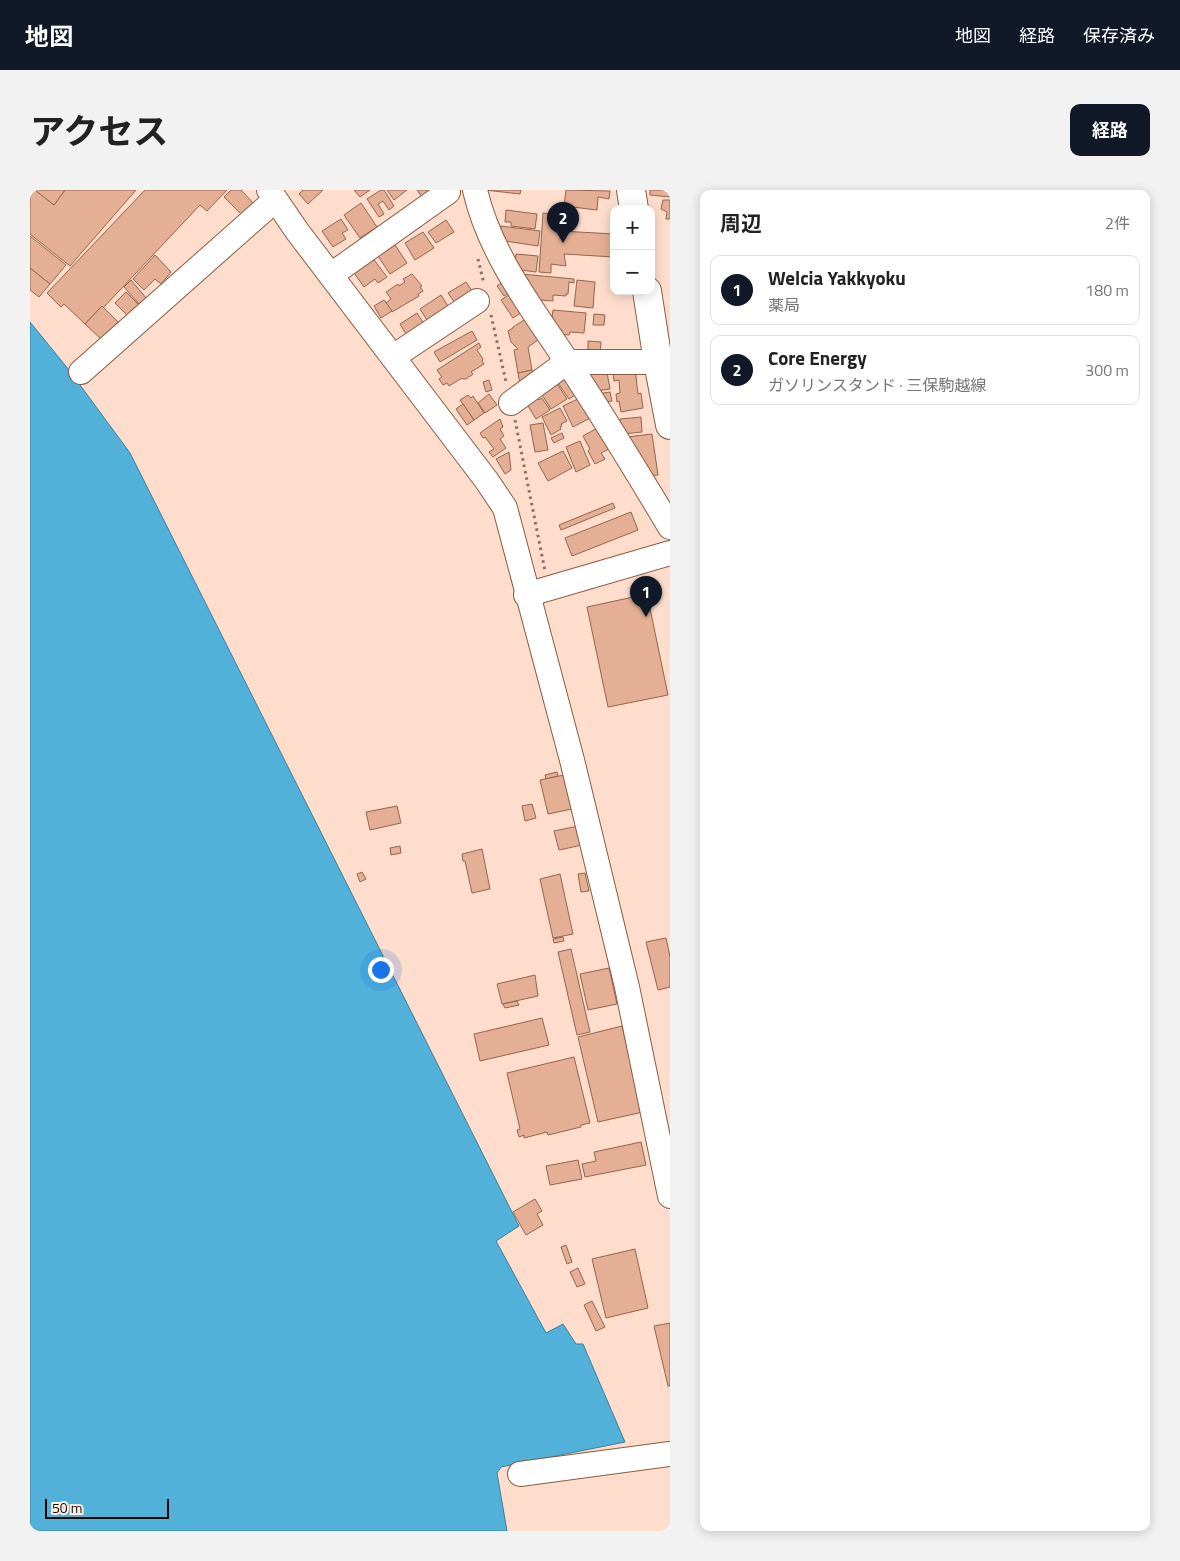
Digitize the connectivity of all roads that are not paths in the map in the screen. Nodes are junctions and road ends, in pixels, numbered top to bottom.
1 (447, 190) edge
2 (475, 190) edge
3 (631, 190) edge
4 (272, 195) edge
5 (633, 205) edge
6 (331, 275) junction
7 (648, 295) edge
8 (476, 301) dead end
9 (393, 356) junction
10 (568, 362) junction
11 (664, 362) edge
12 (81, 372) dead end
13 (511, 403) dead end
14 (670, 424) edge
15 (670, 528) edge
16 (670, 553) edge
17 (526, 595) junction
18 (670, 1196) edge
19 (670, 1454) edge
20 (520, 1474) dead end

1 - 6 street
2 - 10 street
3 - 5 main road
4 - 6 street
4 - 12 street
6 - 9 street
7 - 11 main road
8 - 9 street
9 - 17 street
10 - 11 street
10 - 13 street
10 - 15 street
11 - 14 main road
16 - 17 street
17 - 18 street
19 - 20 street

